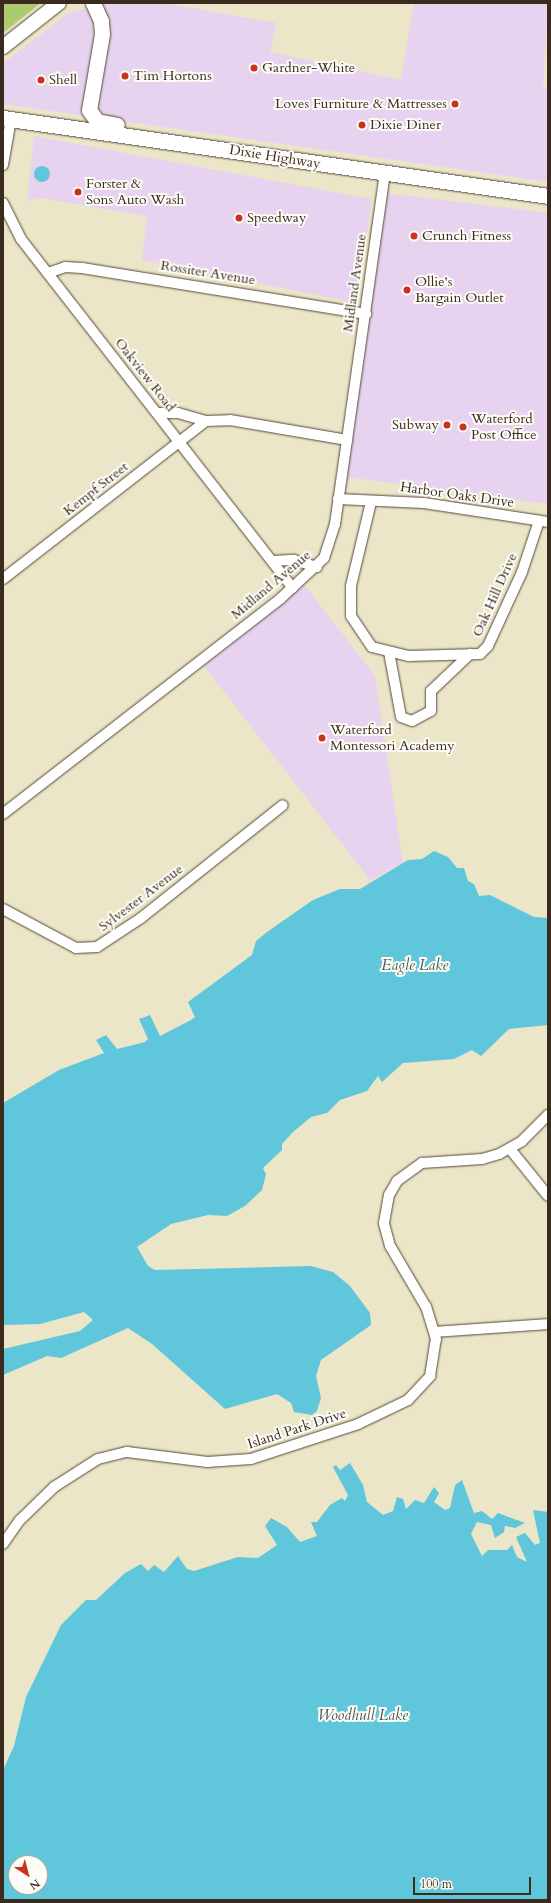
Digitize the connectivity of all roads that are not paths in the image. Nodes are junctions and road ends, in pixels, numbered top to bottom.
1 (59, 3) edge
2 (93, 3) edge
3 (3, 47) edge
4 (7, 119) edge
5 (218, 148) junction
6 (3, 165) edge
7 (385, 172) junction
8 (548, 196) edge
9 (3, 203) edge
10 (48, 273) junction
11 (366, 314) junction
12 (157, 413) junction
13 (206, 421) junction
14 (347, 440) junction
15 (179, 441) junction
16 (338, 499) junction
17 (371, 502) junction
18 (544, 522) edge
19 (272, 561) junction
20 (317, 567) junction
21 (3, 578) edge
22 (293, 588) junction
23 (389, 652) junction
24 (470, 654) junction
25 (283, 805) dead end
26 (3, 814) edge
27 (3, 909) edge
28 (548, 1115) edge
29 (510, 1149) junction
30 (548, 1196) edge
31 (548, 1324) edge
32 (435, 1332) junction
33 (3, 1544) edge

1 - 3 main road
2 - 5 main road
4 - 5 main road, Dixie Highway
4 - 6 street
5 - 7 main road, Dixie Highway
7 - 8 main road, Dixie Highway
7 - 11 street, Midland Avenue
9 - 10 street, Oakview Road
10 - 11 street, Rossiter Avenue
10 - 12 street, Oakview Road
11 - 14 street, Midland Avenue
12 - 13 street
12 - 15 street, Oakview Road
13 - 14 street
13 - 15 street, Kempf Street
14 - 16 street, Midland Avenue
15 - 19 street, Oakview Road
15 - 21 street, Kempf Street
16 - 17 street, Harbor Oaks Drive
16 - 20 street, Midland Avenue
17 - 18 street, Harbor Oaks Drive
17 - 23 street, Oak Hill Drive
18 - 24 street, Oak Hill Drive
19 - 20 street
19 - 22 street, Oakview Road
20 - 22 street, Midland Avenue
22 - 26 street, Midland Avenue
23 - 24 street, Oak Hill Drive
23 - 24 street
25 - 27 street, Sylvester Avenue
28 - 29 street
29 - 30 street
29 - 32 street, Island Park Drive
31 - 32 street
32 - 33 street, Island Park Drive

